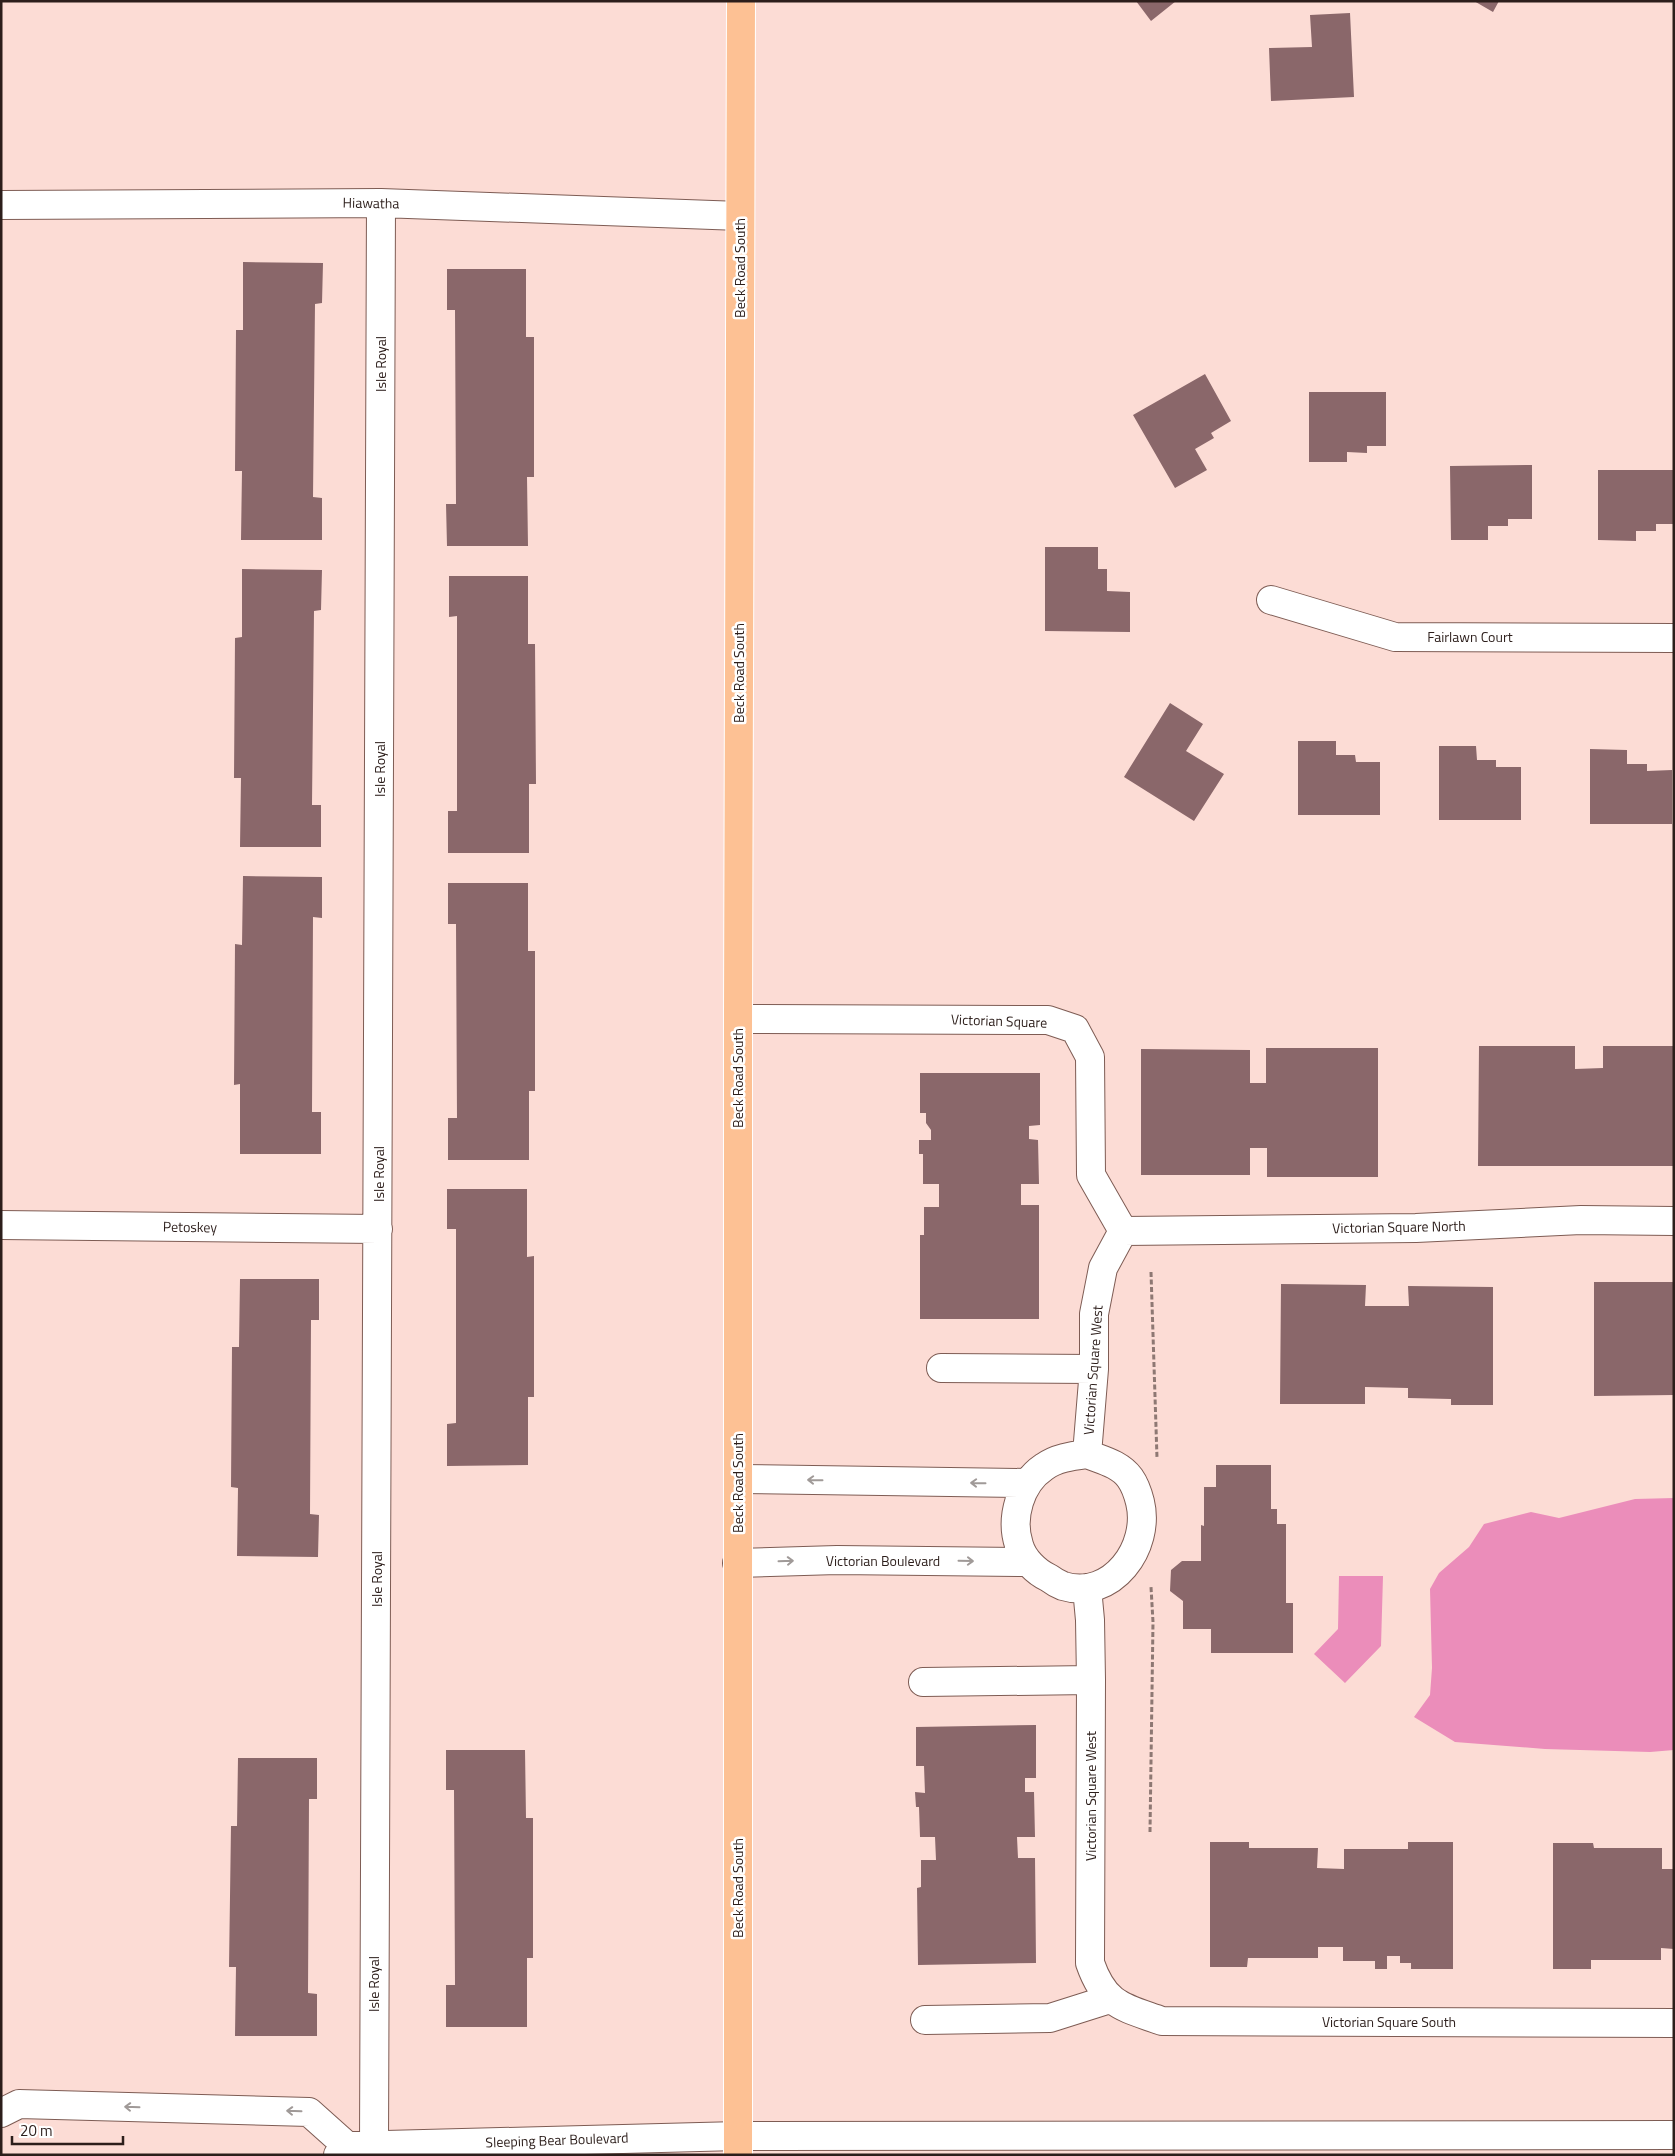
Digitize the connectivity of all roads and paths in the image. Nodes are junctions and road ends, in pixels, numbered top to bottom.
1 (741, 1) edge
2 (381, 203) junction
3 (1, 205) edge
4 (740, 216) junction
5 (1271, 600) dead end
6 (1674, 638) edge
7 (738, 1019) junction
8 (1674, 1221) edge
9 (1, 1225) edge
10 (378, 1229) junction
11 (1123, 1231) junction
12 (941, 1368) dead end
13 (1094, 1369) junction
14 (1087, 1454) junction
15 (738, 1479) junction
16 (1026, 1484) junction
17 (1028, 1562) junction
18 (738, 1563) junction
19 (1087, 1588) junction
20 (1091, 1680) junction
21 (923, 1682) dead end
22 (1110, 1999) junction
23 (925, 2020) dead end
24 (1674, 2023) edge
25 (1, 2113) edge
26 (1674, 2135) edge
27 (738, 2145) edge
28 (353, 2149) edge

1 - 4 main road, Beck Road South
2 - 3 street, Hiawatha
2 - 4 street, Hiawatha
2 - 10 street, Isle Royal
4 - 7 main road, Beck Road South
5 - 6 street, Fairlawn Court
7 - 11 street, Victorian Square
7 - 15 main road, Beck Road South
8 - 11 street, Victorian Square North
9 - 10 street, Petoskey
10 - 28 street, Isle Royal
11 - 13 street, Victorian Square West
12 - 13 street
13 - 14 street, Victorian Square West
14 - 16 street
14 - 19 street
16 -> 15 street
15 - 18 main road, Beck Road South
16 - 17 street
18 -> 17 street, Victorian Boulevard
17 - 19 street
18 - 27 main road, Beck Road South
19 - 20 street, Victorian Square West
20 - 21 street
20 - 22 street, Victorian Square West
22 - 23 street
22 - 24 street, Victorian Square South
28 -> 25 street
26 - 27 street, Sleeping Bear Boulevard
27 - 28 street, Sleeping Bear Boulevard

